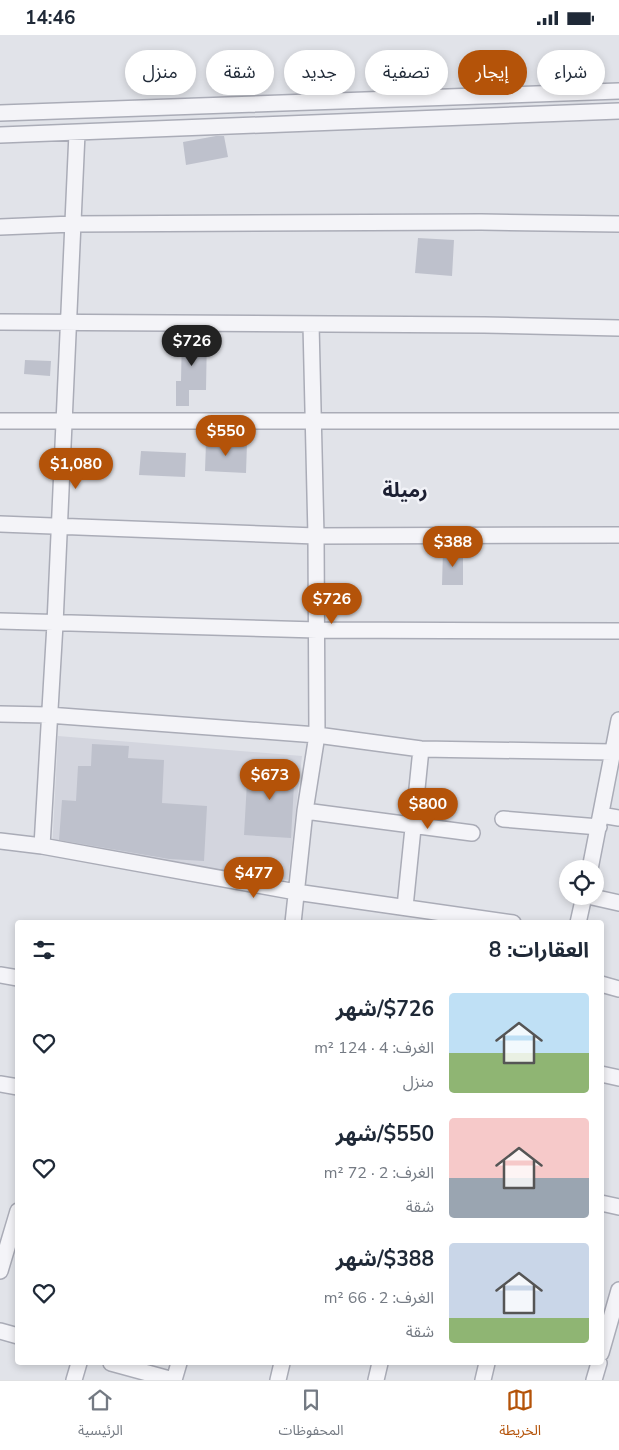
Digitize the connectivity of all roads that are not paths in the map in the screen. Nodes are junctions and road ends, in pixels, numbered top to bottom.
1 (619, 91) edge
2 (619, 111) edge
3 (0, 113) edge
4 (77, 133) junction
5 (0, 135) edge
6 (73, 224) junction
7 (619, 224) edge
8 (0, 227) edge
9 (69, 322) junction
10 (0, 323) edge
11 (311, 324) junction
12 (619, 328) edge
13 (0, 421) edge
14 (64, 421) junction
15 (314, 421) junction
16 (619, 421) edge
17 (0, 524) edge
18 (60, 526) junction
19 (619, 535) edge
20 (316, 536) junction
21 (0, 621) edge
22 (55, 624) junction
23 (317, 630) junction
24 (619, 631) edge
25 (0, 714) edge
26 (48, 715) junction
27 (619, 720) edge
28 (317, 735) junction
29 (615, 748) edge
30 (421, 749) junction
31 (306, 811) junction
32 (619, 818) edge
33 (503, 819) dead end
34 (600, 821) junction
35 (413, 825) junction
36 (472, 833) dead end
37 (0, 841) edge
38 (42, 846) junction
39 (592, 860) edge
40 (296, 892) junction
41 (604, 900) edge
42 (619, 903) edge
43 (582, 905) edge
44 (405, 907) junction
45 (293, 920) edge
46 (493, 920) edge
47 (579, 920) edge
48 (0, 975) edge
49 (15, 978) edge
50 (604, 985) edge
51 (619, 989) edge
52 (604, 1075) edge
53 (619, 1078) edge
54 (0, 1084) edge
55 (15, 1086) edge
56 (604, 1204) edge
57 (619, 1207) edge
58 (15, 1221) edge
59 (0, 1271) edge
60 (619, 1289) edge
61 (0, 1331) edge
62 (15, 1335) edge
63 (604, 1342) edge
64 (78, 1365) edge
65 (118, 1365) edge
66 (178, 1365) edge
67 (282, 1365) edge
68 (380, 1365) edge
69 (487, 1365) edge
70 (598, 1365) edge
71 (74, 1380) edge
72 (174, 1380) edge
73 (278, 1380) edge
74 (376, 1380) edge
75 (483, 1380) edge
76 (594, 1380) edge

1 - 3 street
2 - 4 street
4 - 5 street
4 - 6 street
6 - 7 street
6 - 8 street
6 - 9 street
9 - 10 street
9 - 11 street
9 - 14 street
11 - 12 street
11 - 15 street
13 - 14 street
14 - 15 street
14 - 18 street
15 - 16 street
15 - 20 street
17 - 18 street
18 - 20 street
18 - 22 street
19 - 20 street
20 - 23 street
21 - 22 street
22 - 23 street
22 - 26 street
23 - 24 street
23 - 28 street
25 - 26 street
26 - 28 street
26 - 38 street
27 - 29 street
28 - 30 street
28 - 31 street
29 - 30 street
29 - 34 street
30 - 35 street
31 - 35 street
31 - 40 street
32 - 34 street
33 - 34 street
34 - 39 street
35 - 36 street
35 - 44 street
37 - 38 street
38 - 40 street
40 - 44 street
40 - 45 street
41 - 42 street
43 - 47 street
44 - 46 street
48 - 49 street
50 - 51 street
52 - 53 street
54 - 55 street
56 - 57 street
58 - 59 street
60 - 63 street
61 - 62 street
64 - 71 street
65 - 72 street
66 - 72 street
67 - 73 street
68 - 74 street
69 - 75 street
70 - 76 street

